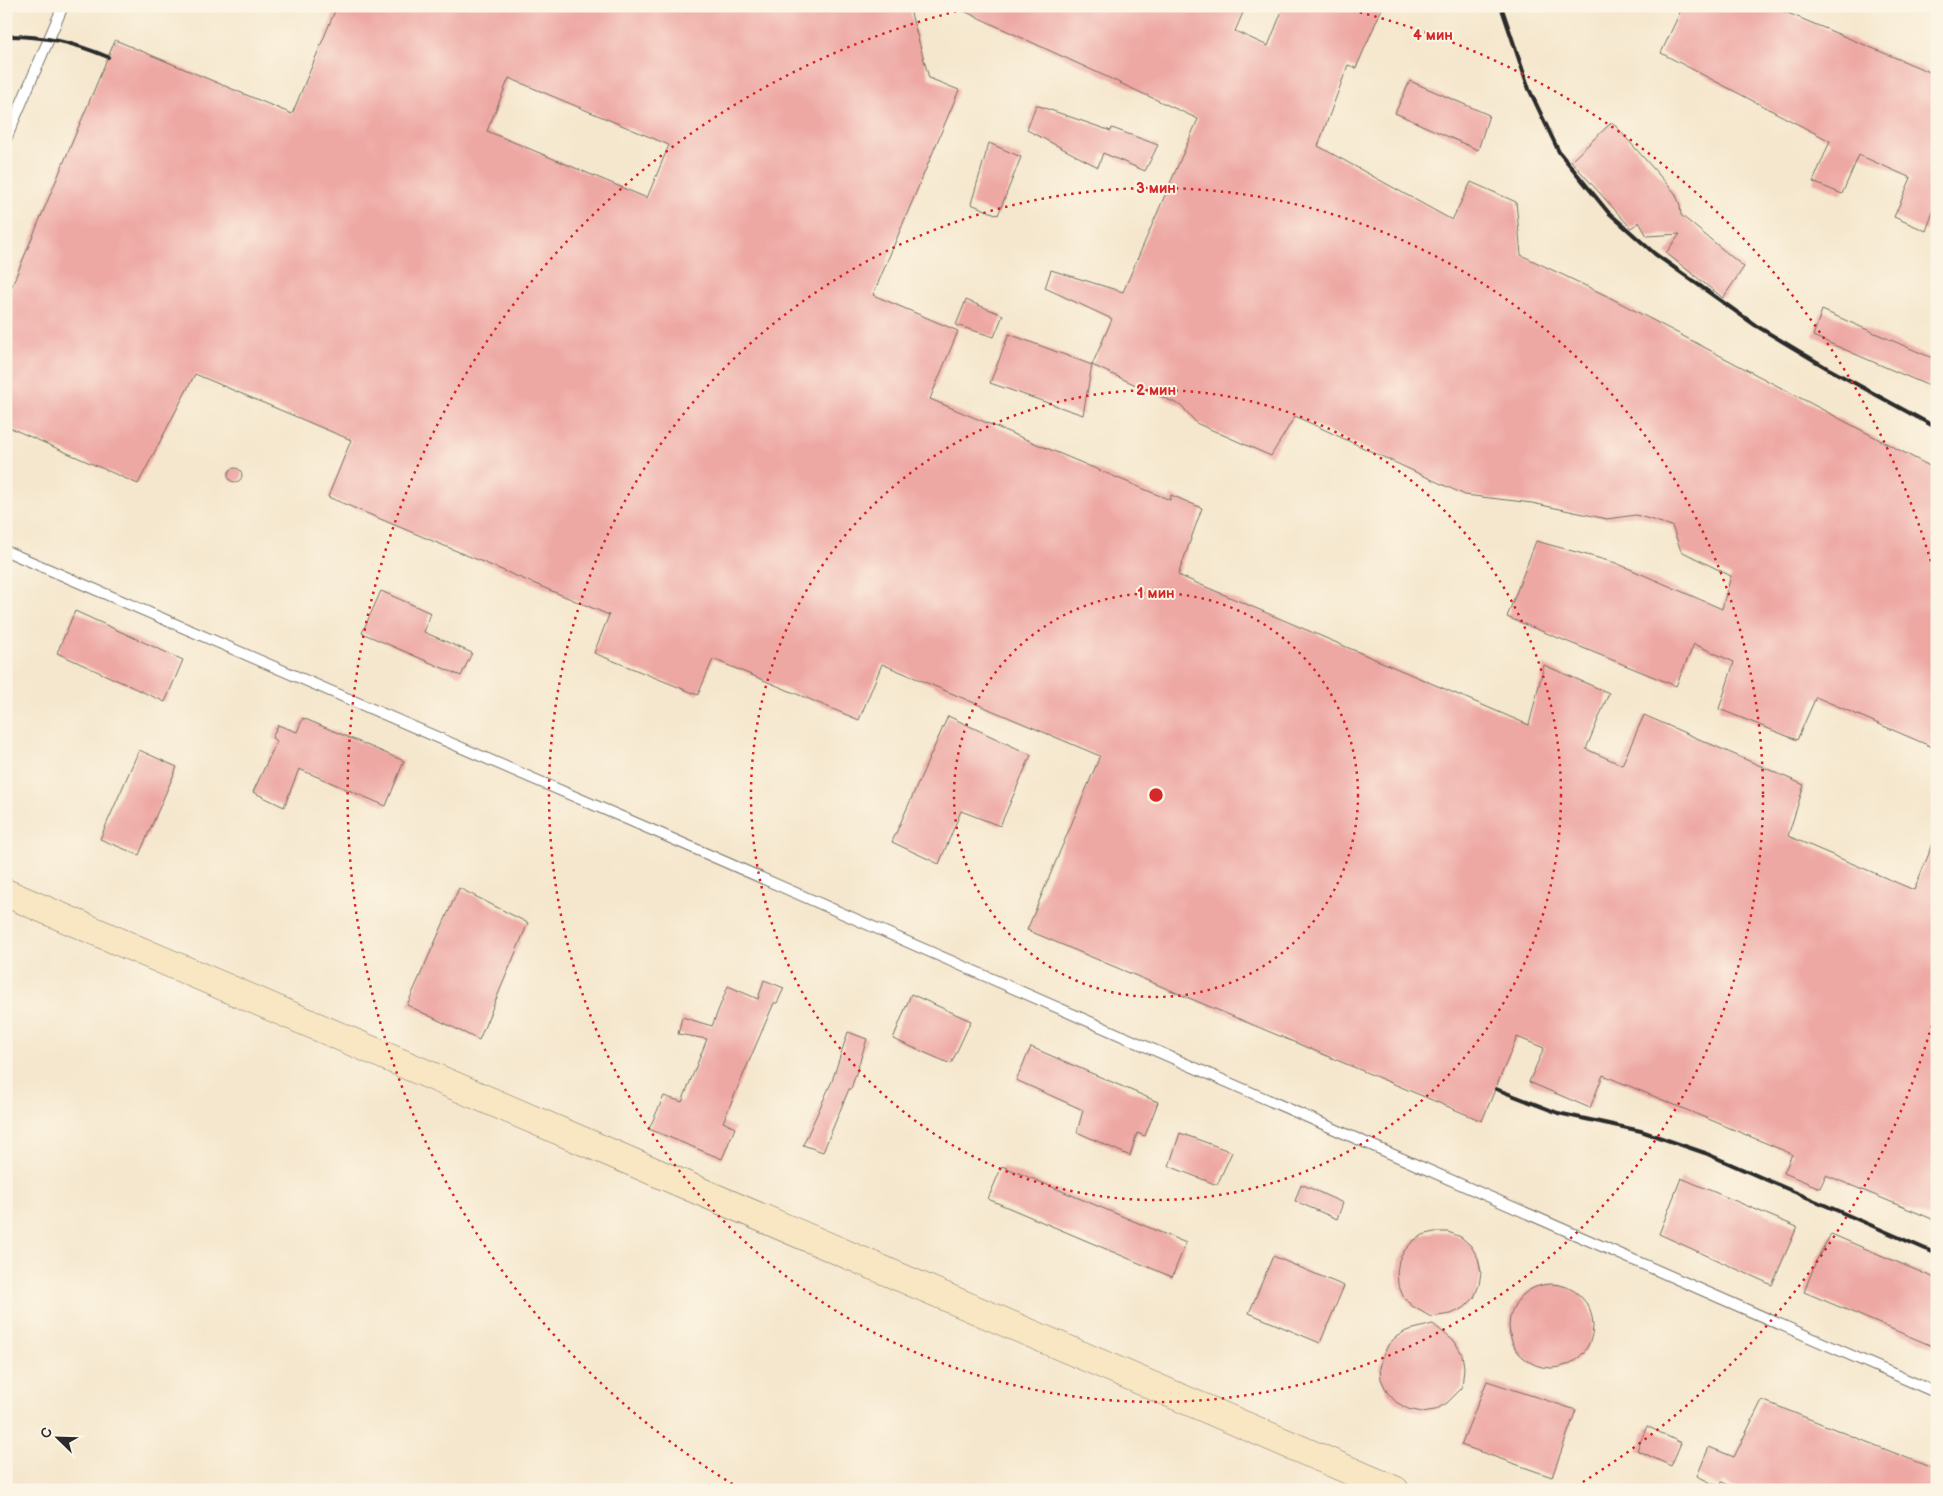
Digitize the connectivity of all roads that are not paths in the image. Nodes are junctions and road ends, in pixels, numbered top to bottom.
1 (63, 6) edge
2 (6, 139) edge
3 (6, 551) edge
4 (6, 893) edge
5 (1937, 1393) edge
6 (1395, 1490) edge

1 - 2 lane
3 - 5 lane
4 - 6 street

